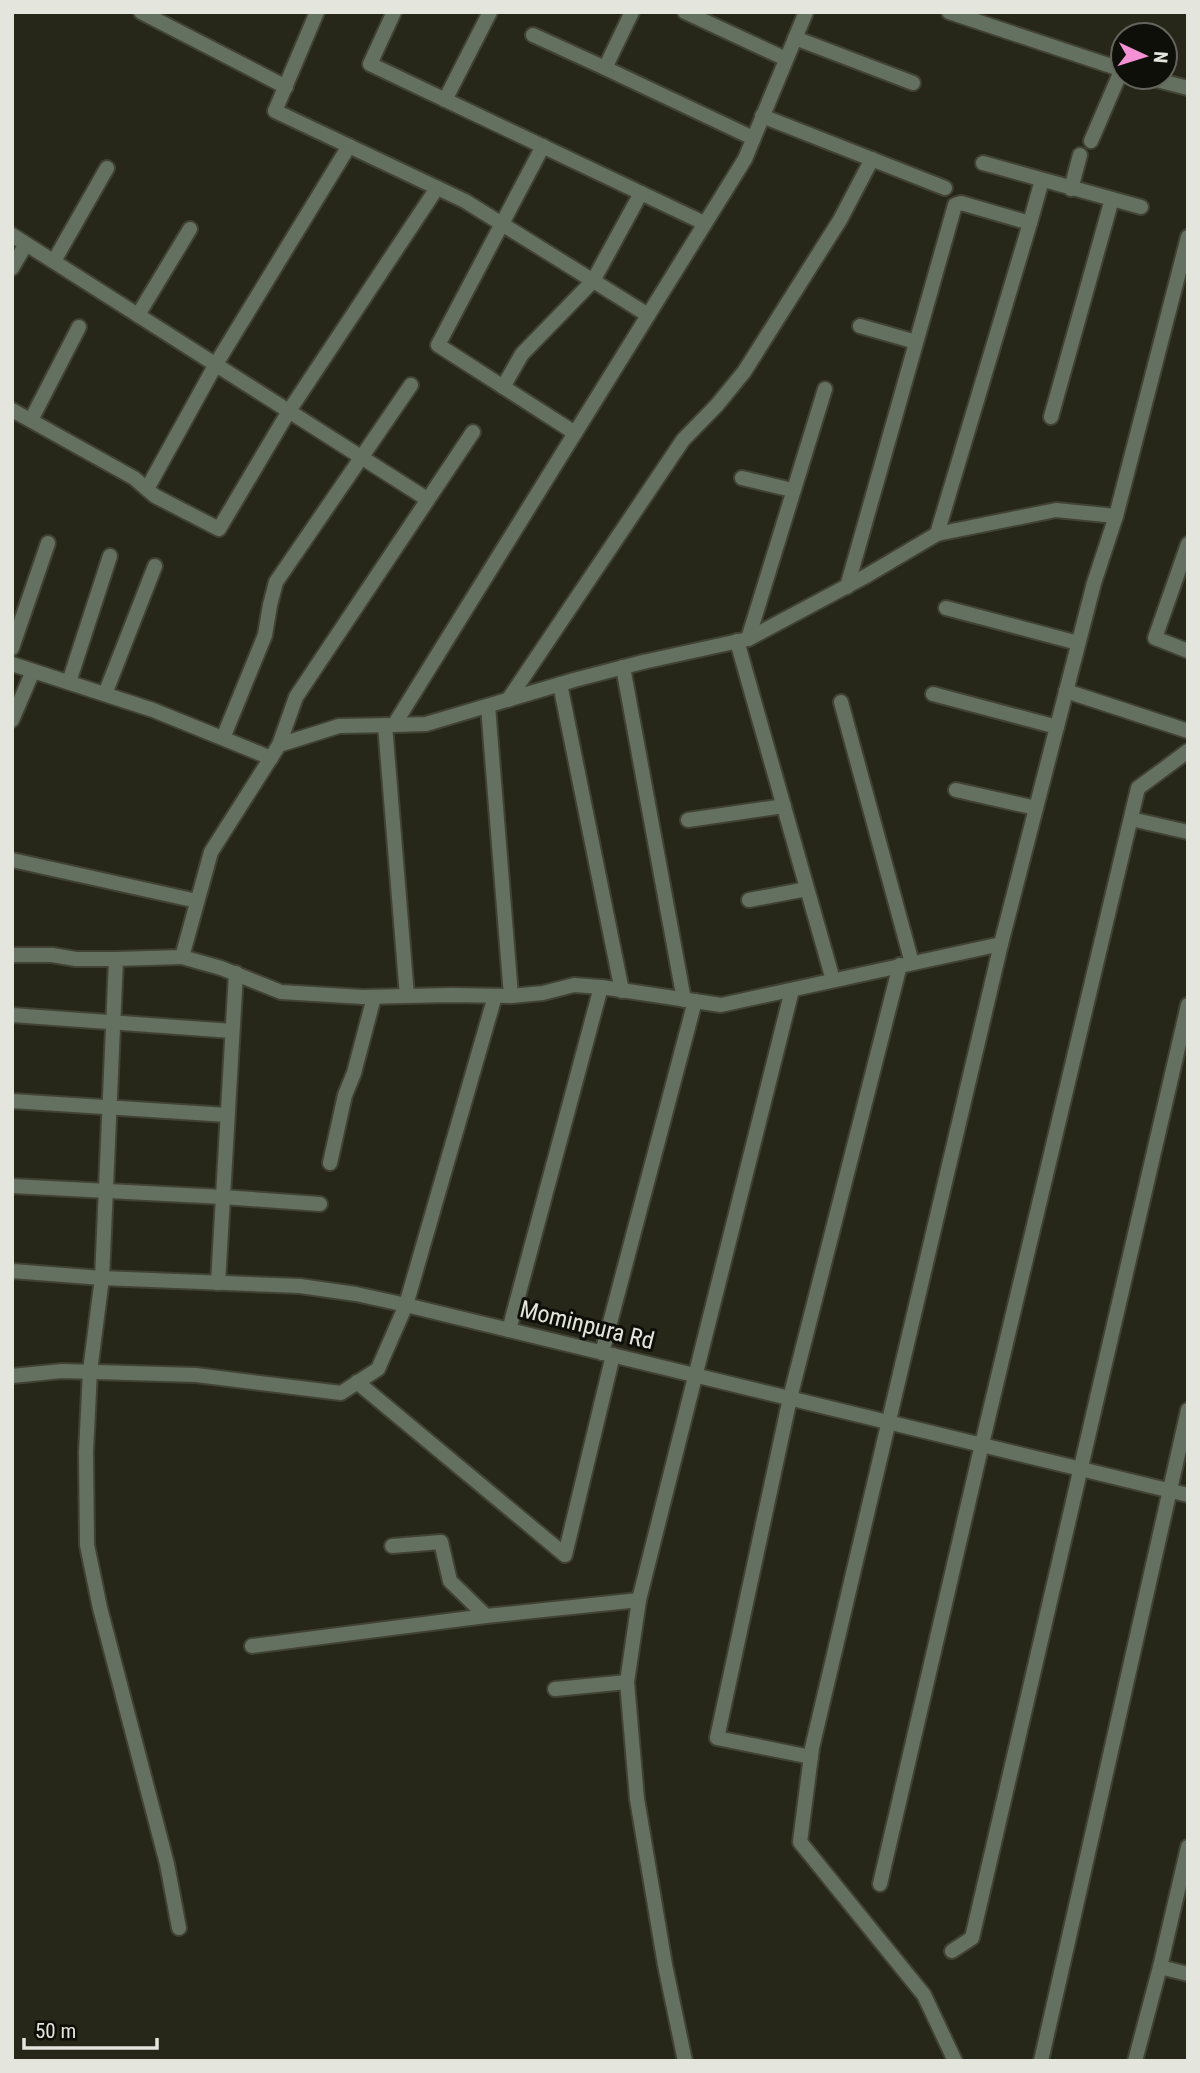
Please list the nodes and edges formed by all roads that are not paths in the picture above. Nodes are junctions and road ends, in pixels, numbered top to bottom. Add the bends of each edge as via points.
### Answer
1 (141, 12) edge
2 (317, 12) edge
3 (394, 12) edge
4 (489, 12) edge
5 (632, 12) edge
6 (685, 12) edge
7 (806, 12) edge
8 (949, 12) edge
9 (533, 35) dead end
10 (795, 38) junction
11 (786, 59) junction
12 (1109, 65) edge
13 (605, 68) junction
14 (914, 83) dead end
15 (286, 88) junction
16 (1113, 91) edge
17 (445, 100) junction
18 (762, 116) junction
19 (753, 138) junction
20 (1091, 141) dead end
21 (349, 146) junction
22 (543, 146) junction
23 (1080, 155) dead end
24 (872, 159) junction
25 (984, 163) dead end
26 (107, 168) dead end
27 (1042, 180) junction
28 (437, 188) junction
29 (945, 188) dead end
30 (1072, 189) junction
31 (641, 193) junction
32 (1112, 200) junction
33 (1141, 207) dead end
34 (705, 223) junction
35 (1030, 223) junction
36 (501, 224) junction
37 (190, 229) dead end
38 (12, 235) edge
39 (1188, 237) edge
40 (26, 244) junction
41 (1185, 257) edge
42 (54, 261) junction
43 (12, 268) edge
44 (593, 281) junction
45 (138, 315) junction
46 (648, 315) junction
47 (860, 326) dead end
48 (79, 327) dead end
49 (916, 342) junction
50 (216, 364) junction
51 (411, 385) dead end
52 (503, 387) junction
53 (825, 389) dead end
54 (12, 410) edge
55 (289, 411) junction
56 (1051, 417) dead end
57 (31, 420) junction
58 (473, 432) dead end
59 (575, 433) junction
60 (363, 458) junction
61 (742, 478) dead end
62 (147, 489) junction
63 (792, 490) junction
64 (427, 499) junction
65 (1116, 516) junction
66 (937, 534) junction
67 (48, 543) dead end
68 (1188, 544) edge
69 (110, 556) dead end
70 (155, 566) dead end
71 (847, 587) junction
72 (946, 608) dead end
73 (742, 640) junction
74 (1078, 643) junction
75 (12, 648) edge
76 (1188, 651) edge
77 (12, 664) edge
78 (623, 667) junction
79 (33, 671) junction
80 (69, 682) junction
81 (560, 684) junction
82 (1066, 691) junction
83 (105, 694) junction
84 (933, 694) dead end
85 (508, 700) junction
86 (841, 702) dead end
87 (488, 706) junction
88 (12, 720) edge
89 (389, 725) junction
90 (1057, 727) junction
91 (1188, 731) edge
92 (223, 738) junction
93 (275, 751) junction
94 (1188, 751) edge
95 (956, 790) dead end
96 (784, 806) junction
97 (1036, 808) junction
98 (1131, 819) junction
99 (688, 820) dead end
100 (1188, 832) edge
101 (12, 860) edge
102 (807, 889) junction
103 (749, 900) dead end
104 (197, 901) junction
105 (1002, 944) junction
106 (12, 956) edge
107 (181, 957) junction
108 (116, 959) junction
109 (906, 964) junction
110 (236, 973) junction
111 (833, 980) junction
112 (601, 987) junction
113 (622, 990) junction
114 (792, 990) junction
115 (407, 996) junction
116 (495, 996) junction
117 (510, 996) junction
118 (374, 997) junction
119 (690, 1001) junction
120 (1188, 1005) edge
121 (12, 1015) edge
122 (113, 1023) junction
123 (232, 1031) junction
124 (12, 1101) edge
125 (110, 1108) junction
126 (228, 1115) junction
127 (330, 1163) dead end
128 (12, 1186) edge
129 (106, 1192) junction
130 (223, 1197) junction
131 (320, 1204) dead end
132 (12, 1271) edge
133 (102, 1278) junction
134 (218, 1283) junction
135 (406, 1305) junction
136 (509, 1330) junction
137 (608, 1354) junction
138 (90, 1371) junction
139 (695, 1375) junction
140 (12, 1376) edge
141 (357, 1382) junction
142 (790, 1398) junction
143 (1188, 1409) edge
144 (890, 1422) junction
145 (982, 1444) junction
146 (1081, 1468) junction
147 (1168, 1490) junction
148 (1188, 1495) edge
149 (392, 1546) dead end
150 (639, 1600) junction
151 (485, 1616) junction
152 (252, 1646) dead end
153 (627, 1682) junction
154 (555, 1689) dead end
155 (811, 1757) junction
156 (1188, 1847) edge
157 (1185, 1870) edge
158 (880, 1884) dead end
159 (180, 1928) dead end
160 (952, 1951) dead end
161 (1160, 1967) junction
162 (1188, 1974) edge
163 (685, 2061) edge
164 (954, 2061) edge
165 (1041, 2061) edge
166 (1135, 2061) edge

1 - 15 street
2 - 15 street
3 - 17 street via 370,64
4 - 17 street
5 - 13 street
6 - 11 street
7 - 10 street
8 - 12 street
9 - 13 street
10 - 11 street
10 - 14 street
11 - 18 street
13 - 19 street
15 - 21 street via 275,111
16 - 20 street
17 - 22 street
18 - 19 street
18 - 24 street
19 - 34 street
21 - 28 street
21 - 50 street
22 - 31 street
22 - 36 street
23 - 30 street
24 - 29 street
24 - 85 street via 744,372 683,440
25 - 27 street
26 - 42 street
27 - 30 street
27 - 35 street
28 - 36 street
28 - 55 street
30 - 32 street
31 - 34 street
31 - 44 street
32 - 33 street
32 - 56 street
34 - 46 street
35 - 49 street via 955,205
35 - 66 street
36 - 44 street
36 - 52 street via 438,345
37 - 45 street
38 - 40 street
39 - 41 street
40 - 42 street
40 - 43 street
41 - 65 street
42 - 45 street
44 - 46 street
44 - 52 street via 522,354
45 - 50 street
46 - 59 street
47 - 49 street
48 - 57 street
49 - 71 street
50 - 55 street
50 - 62 street
51 - 60 street
52 - 59 street
53 - 63 street
54 - 57 street
55 - 60 street
55 - 62 street via 219,529
57 - 62 street
58 - 64 street
59 - 89 street
60 - 64 street
60 - 92 street via 276,582 265,635
61 - 63 street
63 - 73 street
64 - 93 street via 296,697
65 - 66 street via 1056,510
65 - 74 street
66 - 71 street
67 - 75 street
68 - 76 street via 1155,638
69 - 80 street
70 - 83 street
71 - 73 street
72 - 74 street
73 - 78 street
73 - 96 street
74 - 82 street
77 - 79 street
78 - 81 street
78 - 119 street
79 - 80 street
79 - 88 street
80 - 83 street
81 - 85 street
81 - 113 street
82 - 90 street
82 - 91 street
83 - 92 street
84 - 90 street
85 - 87 street
86 - 109 street
87 - 89 street via 426,724
87 - 117 street
89 - 93 street via 339,726
89 - 115 street
90 - 97 street
92 - 93 street
93 - 104 street via 211,852
94 - 98 street via 1138,788
95 - 97 street
96 - 99 street
96 - 102 street
97 - 105 street
98 - 100 street
98 - 145 street
101 - 104 street
102 - 103 street
102 - 111 street
104 - 107 street
105 - 109 street
105 - 144 street
106 - 108 street
107 - 108 street
107 - 110 street
108 - 122 street
109 - 111 street
109 - 142 street
110 - 118 street via 281,992
110 - 123 street
111 - 114 street
112 - 113 street
112 - 117 street via 574,985
112 - 136 street
113 - 119 street
114 - 119 street via 721,1004
114 - 139 street
115 - 116 street
115 - 118 street
116 - 117 street
116 - 135 street
118 - 127 street
119 - 137 street
120 - 146 street
121 - 122 street
122 - 123 street
122 - 125 street
123 - 126 street
124 - 125 street
125 - 126 street
125 - 129 street
126 - 130 street
128 - 129 street
129 - 130 street
129 - 133 street
130 - 131 street
130 - 134 street
132 - 133 street, Mominpura Rd
133 - 134 street, Mominpura Rd
133 - 138 street
134 - 135 street, Mominpura Rd via 300,1286
135 - 136 street, Mominpura Rd
135 - 141 street via 378,1369
136 - 137 street, Mominpura Rd
137 - 139 street, Mominpura Rd
137 - 141 street via 565,1555
138 - 140 street
138 - 141 street via 196,1376 341,1393
138 - 159 street via 87,1545
139 - 142 street, Mominpura Rd
139 - 150 street
142 - 144 street, Mominpura Rd
142 - 155 street via 717,1738
143 - 147 street
144 - 145 street, Mominpura Rd
144 - 155 street
145 - 146 street, Mominpura Rd
145 - 158 street
146 - 147 street, Mominpura Rd
146 - 160 street via 972,1938
147 - 148 street, Mominpura Rd
147 - 165 street
149 - 151 street via 441,1542 450,1581
150 - 151 street
150 - 153 street
151 - 152 street
153 - 154 street
153 - 163 street via 637,1799
155 - 164 street via 800,1842 923,1995
156 - 157 street
157 - 161 street
161 - 162 street
161 - 166 street

